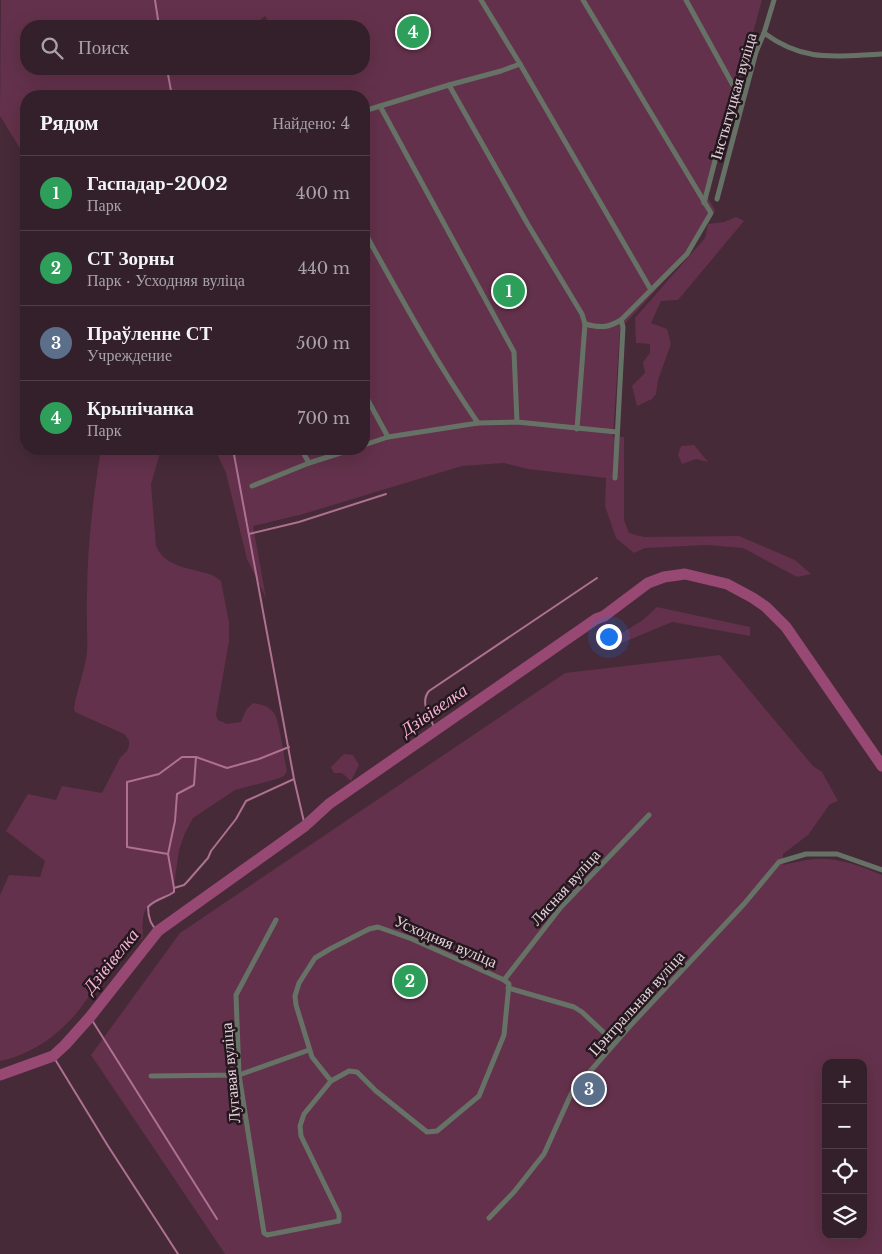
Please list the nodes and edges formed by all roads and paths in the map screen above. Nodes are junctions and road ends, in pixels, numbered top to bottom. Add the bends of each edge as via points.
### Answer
1 (481, 0) edge
2 (583, 0) edge
3 (686, 0) edge
4 (774, 0) edge
5 (764, 33) junction
6 (882, 54) edge
7 (520, 64) junction
8 (450, 85) junction
9 (380, 106) junction
10 (370, 109) edge
11 (717, 199) dead end
12 (704, 203) junction
13 (370, 242) edge
14 (651, 290) junction
15 (622, 320) junction
16 (585, 324) junction
17 (370, 403) edge
18 (518, 422) junction
19 (478, 423) junction
20 (577, 429) junction
21 (617, 432) junction
22 (388, 437) junction
23 (370, 443) edge
24 (304, 455) edge
25 (334, 455) edge
26 (309, 463) junction
27 (615, 478) dead end
28 (252, 486) dead end
29 (649, 815) dead end
30 (882, 870) edge
31 (276, 920) dead end
32 (504, 980) junction
33 (508, 988) junction
34 (615, 1043) junction
35 (310, 1050) junction
36 (239, 1075) junction
37 (151, 1076) dead end
38 (331, 1081) junction
39 (489, 1218) dead end

1 - 7 street
2 - 12 street
3 - 12 street via 734,87
4 - 5 street, Інстытуцкая вуліца
5 - 6 street via 783,46 812,56
5 - 11 street, Інстытуцкая вуліца via 756,52
7 - 8 street
7 - 14 street
8 - 9 street
8 - 16 street
9 - 10 street
9 - 18 street via 514,352
12 - 14 street via 711,213 687,254
13 - 19 street
14 - 15 street
15 - 16 street via 599,328
15 - 21 street
16 - 20 street
17 - 22 street
18 - 19 street
18 - 20 street
19 - 22 street
20 - 21 street
21 - 27 street
22 - 23 street
24 - 26 street
25 - 26 street
26 - 28 street
29 - 32 street, Лясная вуліца via 561,907
30 - 34 street, Цэнтральная вуліца via 837,854 806,854 779,862
31 - 36 street, Лугавая вуліца via 236,995
32 - 33 street via 509,984
32 - 35 street, Усходняя вуліца via 412,939 378,927 369,929 315,958 299,983 294,996
33 - 34 street, Усходняя вуліца via 574,1007
33 - 38 street via 504,1035 479,1096 437,1132 427,1132 357,1072 349,1071
34 - 39 street, Цэнтральная вуліца via 572,1092 544,1154
35 - 36 street
35 - 38 street
36 - 37 street
36 - 38 street, Лугавая вуліца via 264,1233 270,1235 339,1220 301,1136 300,1126 304,1114

